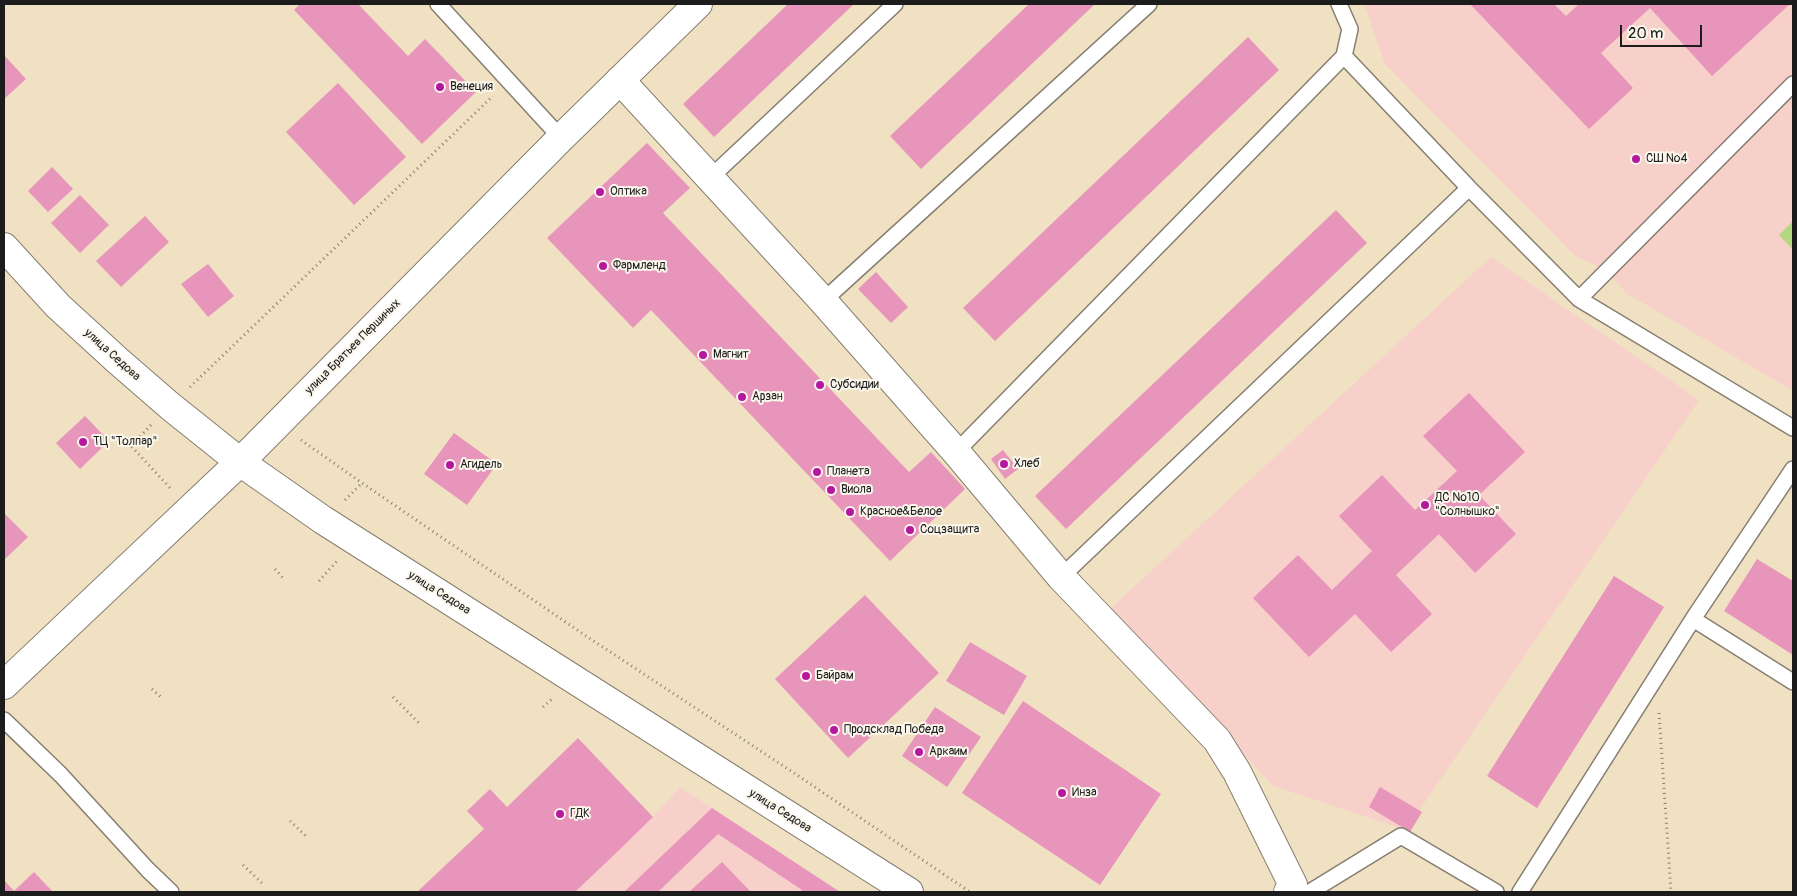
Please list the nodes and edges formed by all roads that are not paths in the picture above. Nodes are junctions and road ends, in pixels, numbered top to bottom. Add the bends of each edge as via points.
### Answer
1 (438, 4) edge
2 (698, 4) edge
3 (895, 4) edge
4 (1149, 4) edge
5 (1339, 4) edge
6 (1344, 56) junction
7 (620, 80) junction
8 (1793, 84) edge
9 (561, 138) junction
10 (710, 178) junction
11 (1469, 188) junction
12 (4, 247) edge
13 (1579, 299) junction
14 (823, 302) junction
15 (1793, 428) edge
16 (956, 452) junction
17 (240, 462) junction
18 (1793, 468) edge
19 (1061, 577) junction
20 (1692, 619) junction
21 (1793, 682) edge
22 (4, 685) edge
23 (4, 720) edge
24 (1299, 890) edge
25 (171, 892) edge
26 (909, 892) edge
27 (1496, 892) edge
28 (1520, 892) edge

1 - 9 lane
2 - 7 street, улица Братьев Першиных
3 - 10 lane
4 - 14 lane
5 - 6 lane via 1350,29
6 - 11 lane
6 - 16 lane
7 - 9 street, улица Братьев Першиных
7 - 10 street
8 - 13 lane
9 - 17 street, улица Братьев Першиных
10 - 14 street
11 - 13 lane
11 - 19 lane
12 - 17 street, улица Седова via 58,306 116,360
13 - 15 lane
14 - 16 street
16 - 19 street
17 - 22 street, улица Братьев Першиных
17 - 26 street, улица Седова via 323,520
18 - 20 lane
19 - 24 street via 1217,740
20 - 21 lane
20 - 28 lane
23 - 25 lane via 61,775
24 - 27 lane via 1401,836

